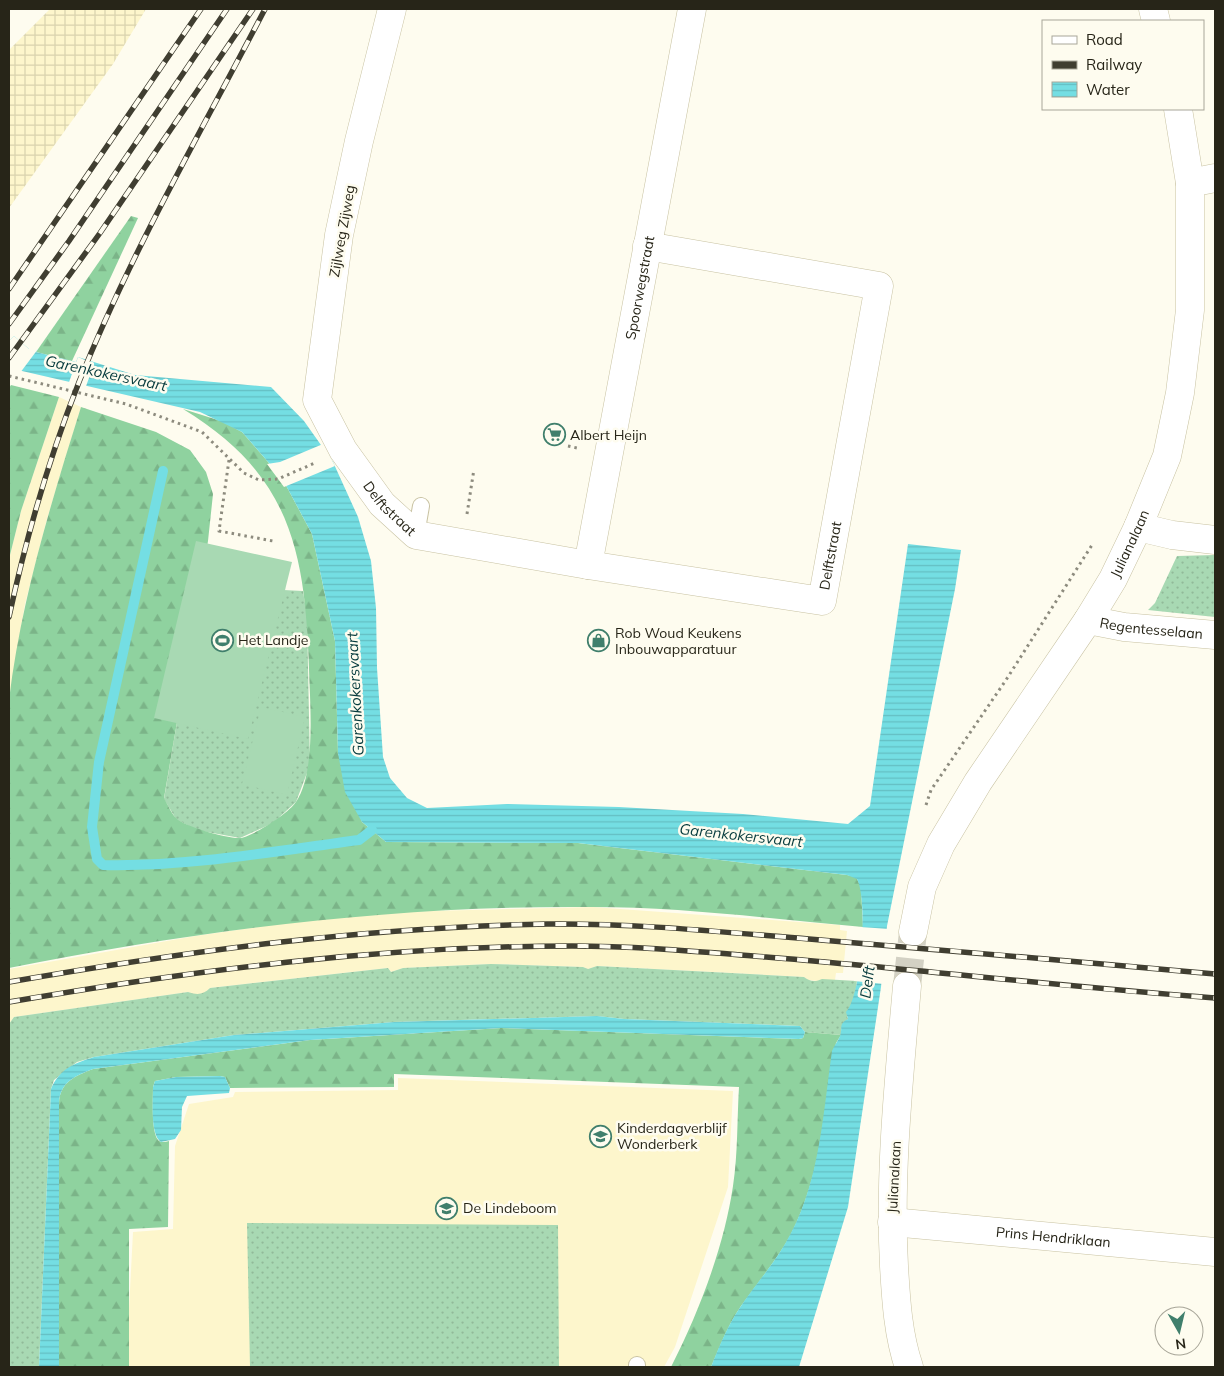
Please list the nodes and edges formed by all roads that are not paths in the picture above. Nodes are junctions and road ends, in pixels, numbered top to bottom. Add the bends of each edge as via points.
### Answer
1 (392, 9) edge
2 (692, 9) edge
3 (1178, 110) edge
4 (1202, 181) edge
5 (647, 246) junction
6 (332, 455) joint
7 (421, 506) dead end
8 (1138, 527) junction
9 (416, 535) junction
10 (1215, 540) edge
11 (588, 565) junction
12 (1088, 620) junction
13 (1215, 635) edge
14 (913, 932) tunnel mouth
15 (907, 986) tunnel mouth
16 (892, 1222) junction
17 (1215, 1252) edge
18 (909, 1367) edge

1 - 6 street, Zijlweg Zijweg via 339,235 317,400
2 - 5 street, Spoorwegstraat
3 - 4 street, Julianalaan
4 - 8 street, Julianalaan via 1180,394 1167,456
5 - 11 street, Spoorwegstraat
5 - 11 street, Delftstraat via 880,286 822,601
6 - 9 street, Delftstraat
7 - 9 lane
8 - 10 street
8 - 12 street, Julianalaan via 1113,579
9 - 11 street, Delftstraat
12 - 13 street, Regentesselaan
12 - 14 street, Julianalaan via 978,782 941,844 922,888
15 - 16 street, Julianalaan via 897,1101
16 - 17 street, Prins Hendriklaan
16 - 18 street, Julianalaan via 896,1306

